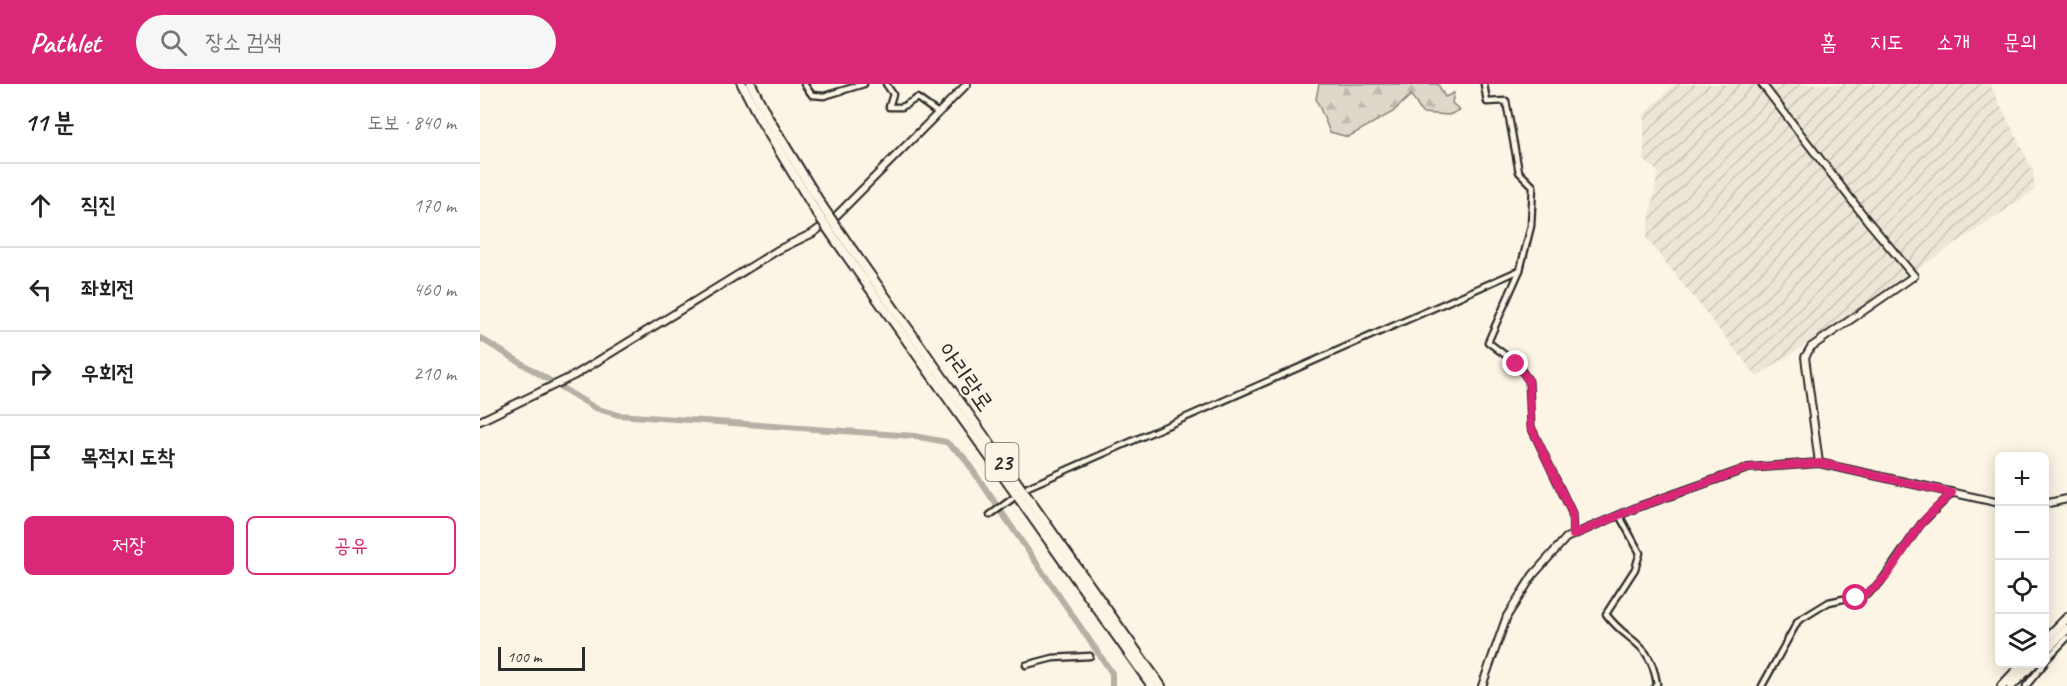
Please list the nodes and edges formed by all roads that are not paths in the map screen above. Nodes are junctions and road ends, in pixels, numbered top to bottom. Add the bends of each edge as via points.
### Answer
1 (742, 84) edge
2 (751, 84) edge
3 (804, 84) edge
4 (864, 84) edge
5 (886, 84) edge
6 (967, 84) edge
7 (1484, 84) edge
8 (1762, 84) edge
9 (938, 113) junction
10 (818, 208) junction
11 (840, 240) junction
12 (1520, 270) junction
13 (480, 421) edge
14 (1820, 463) junction
15 (1028, 487) dead end
16 (1952, 493) junction
17 (1012, 499) dead end
18 (2067, 499) edge
19 (1995, 502) edge
20 (2049, 503) edge
21 (991, 514) dead end
22 (1619, 515) junction
23 (1573, 535) junction
24 (2067, 618) edge
25 (2067, 629) edge
26 (2049, 636) edge
27 (2067, 638) edge
28 (2049, 647) edge
29 (1090, 656) dead end
30 (2049, 658) edge
31 (1026, 665) dead end
32 (2018, 668) edge
33 (2028, 668) edge
34 (2040, 668) edge
35 (1152, 686) edge
36 (1161, 686) edge
37 (1482, 686) edge
38 (1655, 686) edge
39 (1762, 686) edge
40 (2002, 686) edge
41 (2012, 686) edge
42 (2026, 686) edge

1 - 10 main road, 아리랑로 / 23
2 - 10 main road, 아리랑로 / 23
3 - 4 street via 812,95 824,96
5 - 9 street via 893,94 889,107 902,107 917,98
6 - 9 street
7 - 12 street via 1487,102 1506,100 1518,172 1533,186 1531,226
8 - 14 street via 1914,276 1811,347 1805,357
9 - 13 street via 846,207 813,233 778,250 570,378
10 - 11 main road, 아리랑로 / 23, bridge
11 - 35 main road, 아리랑로 / 23
11 - 36 main road, 아리랑로 / 23
12 - 15 street
12 - 23 street via 1488,342 1516,364 1529,381 1531,427 1572,513
14 - 16 street
14 - 22 street via 1748,468
16 - 19 street
16 - 39 street via 1921,524 1880,583 1867,594 1829,602 1798,621
17 - 21 street
18 - 20 street
22 - 23 street
22 - 38 street via 1640,553 1635,569 1606,614 1614,625 1642,645 1654,663
23 - 37 street via 1533,575 1507,616
24 - 26 main road
25 - 28 main road
27 - 30 street
29 - 31 street via 1053,658
32 - 40 main road
33 - 41 main road
34 - 42 street

